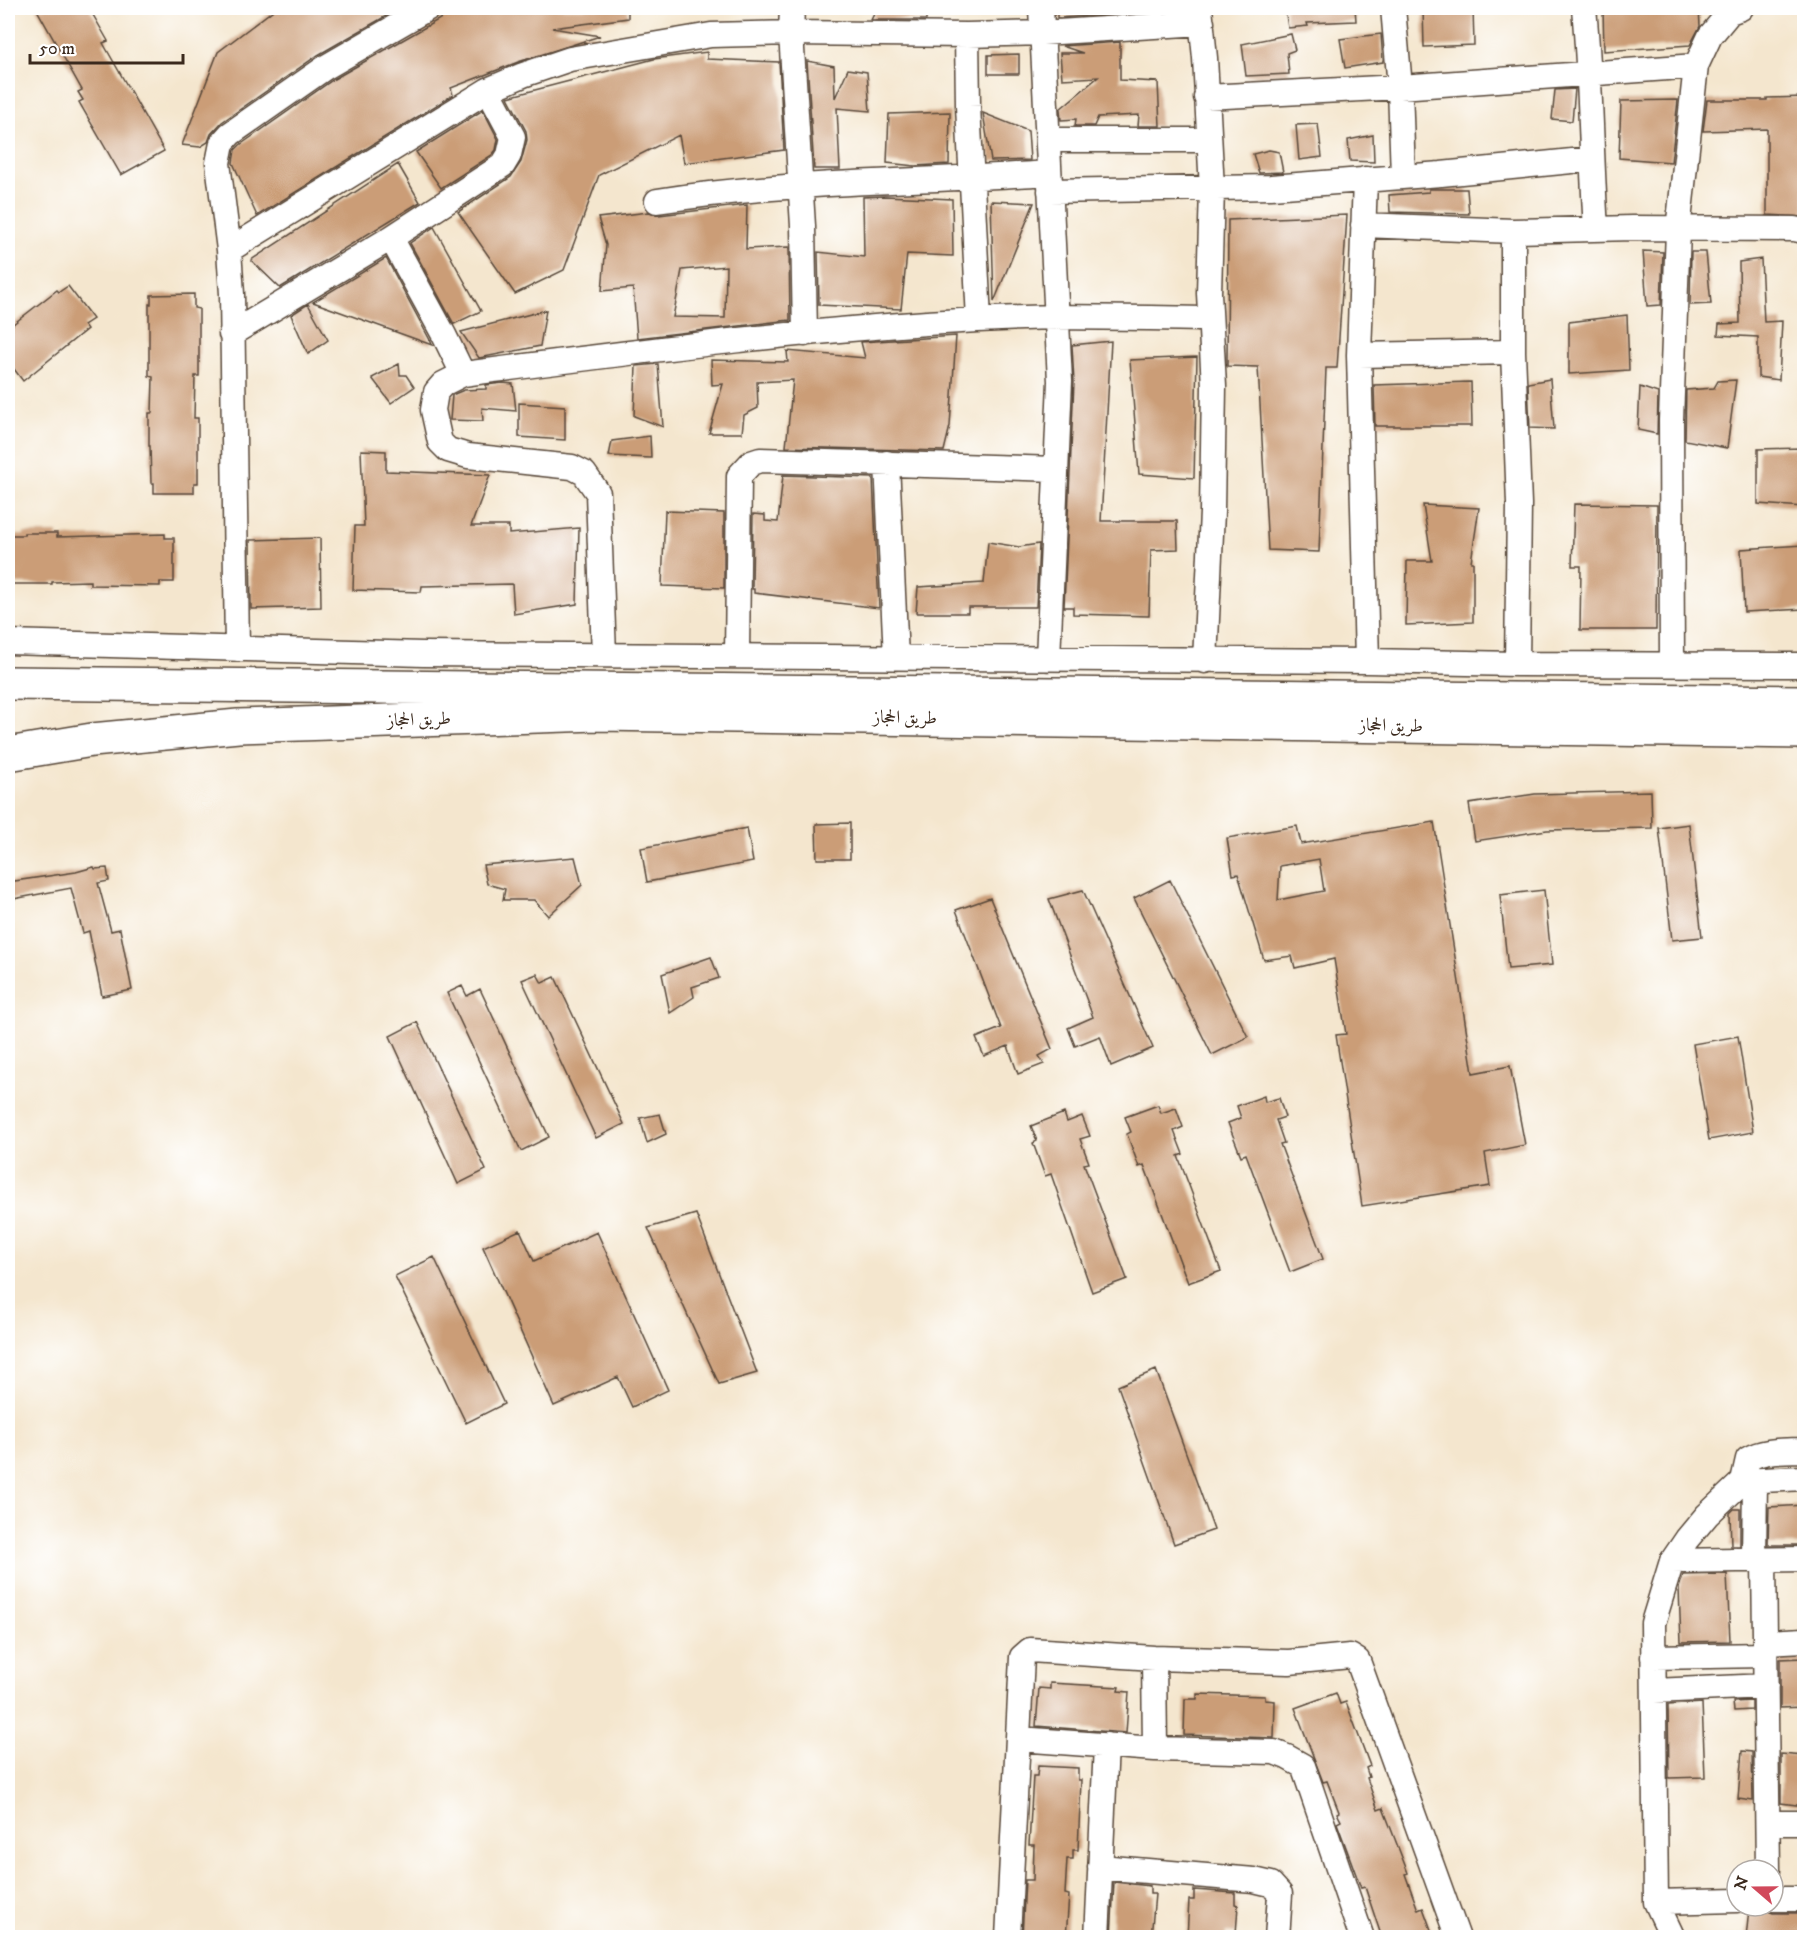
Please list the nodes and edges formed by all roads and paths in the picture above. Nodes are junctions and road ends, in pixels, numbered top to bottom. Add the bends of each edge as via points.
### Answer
1 (428, 8) edge
2 (792, 8) edge
3 (1041, 8) edge
4 (1393, 8) edge
5 (1584, 8) edge
6 (1741, 8) edge
7 (1201, 15) edge
8 (791, 33) junction
9 (1042, 33) junction
10 (967, 34) junction
11 (1696, 66) junction
12 (1590, 73) junction
13 (1400, 87) junction
14 (488, 90) junction
15 (1206, 97) junction
16 (1048, 140) junction
17 (1208, 140) junction
18 (1592, 159) junction
19 (1403, 177) junction
20 (971, 178) junction
21 (1365, 179) junction
22 (1049, 182) junction
23 (800, 186) junction
24 (1212, 189) junction
25 (657, 201) dead end
26 (1363, 225) junction
27 (1596, 229) junction
28 (1677, 230) junction
29 (1513, 231) junction
30 (1804, 231) edge
31 (391, 238) junction
32 (229, 250) junction
33 (1056, 318) junction
34 (1210, 319) junction
35 (979, 320) junction
36 (231, 334) junction
37 (805, 334) junction
38 (1513, 352) junction
39 (1359, 355) junction
40 (463, 374) junction
41 (888, 463) junction
42 (1056, 469) junction
43 (8, 642) edge
44 (124, 647) junction
45 (237, 649) junction
46 (604, 655) junction
47 (737, 656) junction
48 (896, 658) junction
49 (1048, 659) junction
50 (1206, 661) junction
51 (1367, 661) junction
52 (1672, 663) junction
53 (1517, 664) junction
54 (1804, 665) edge
55 (8, 683) edge
56 (126, 684) junction
57 (1804, 702) edge
58 (1804, 732) edge
59 (8, 754) edge
60 (1804, 1450) edge
61 (1804, 1478) edge
62 (1749, 1480) junction
63 (1804, 1559) edge
64 (1759, 1560) junction
65 (1672, 1562) junction
66 (1804, 1640) edge
67 (1765, 1648) junction
68 (1154, 1658) junction
69 (1653, 1658) junction
70 (1766, 1686) junction
71 (1654, 1691) junction
72 (1020, 1739) junction
73 (1106, 1745) junction
74 (1155, 1749) junction
75 (1804, 1822) edge
76 (1768, 1823) junction
77 (1768, 1858) edge
78 (1100, 1867) junction
79 (1785, 1899) edge
80 (1804, 1899) edge
81 (1725, 1900) edge
82 (1656, 1902) junction
83 (1008, 1938) edge
84 (1096, 1938) edge
85 (1277, 1938) edge
86 (1362, 1938) edge
87 (1458, 1938) edge
88 (1673, 1938) edge

1 - 32 street via 326,67 222,143 218,163
2 - 8 street
3 - 9 street
4 - 13 street
5 - 12 street
6 - 11 street via 1730,12 1710,36
7 - 9 street
7 - 15 street
8 - 10 street
8 - 14 street via 711,35 570,59
8 - 23 street
9 - 10 street
9 - 16 street
10 - 20 street
11 - 12 street
11 - 28 street
12 - 13 street
12 - 18 street
13 - 15 street
13 - 19 street
14 - 31 street via 513,137 503,165
14 - 32 street
15 - 17 street
16 - 17 street
16 - 22 street
17 - 24 street
18 - 19 street
18 - 27 street
19 - 21 street
20 - 22 street
20 - 23 street
20 - 35 street
21 - 24 street
21 - 26 street
22 - 24 street
22 - 33 street
23 - 25 street
23 - 37 street
24 - 34 street
26 - 29 street
26 - 39 street
27 - 28 street
27 - 29 street
28 - 30 street
28 - 52 street via 1671,420
29 - 38 street
31 - 36 street
31 - 40 street
32 - 36 street
33 - 34 street
33 - 35 street
33 - 42 street via 1060,381
34 - 50 street via 1214,386
35 - 37 street
36 - 45 street
37 - 40 street
38 - 39 street
38 - 53 street via 1519,504
39 - 51 street
40 - 46 street via 436,392 433,410 440,442 448,450 468,456 572,467 584,473 598,493
41 - 42 street
41 - 47 street via 760,460 738,476
41 - 48 street
42 - 49 street
43 - 44 street
44 - 45 street
44 - 56 street
45 - 46 street
46 - 47 street
47 - 48 street
48 - 49 street
49 - 50 street
50 - 51 street
51 - 53 street
52 - 53 street
52 - 54 street
55 - 56 main road, طريق الحجاز
56 - 57 main road, طريق الحجاز
58 - 59 main road, طريق الحجاز via 597,714 238,726 92,740
60 - 62 street via 1755,1454 1748,1459
61 - 62 street
62 - 64 street
62 - 65 street via 1707,1515
63 - 64 street
64 - 65 street
64 - 67 street
65 - 69 street via 1653,1623
66 - 67 street
67 - 69 street
67 - 70 street
68 - 72 street via 1030,1650 1024,1653
68 - 74 street
68 - 87 street via 1289,1662 1350,1656 1358,1661
69 - 71 street
70 - 71 street
70 - 76 street
71 - 82 street
72 - 73 street
72 - 83 street
73 - 74 street
73 - 78 street
74 - 86 street via 1274,1752 1302,1766
75 - 76 street
76 - 77 street
78 - 84 street
78 - 85 street via 1271,1884 1280,1894
79 - 80 street
81 - 82 street
82 - 88 street

